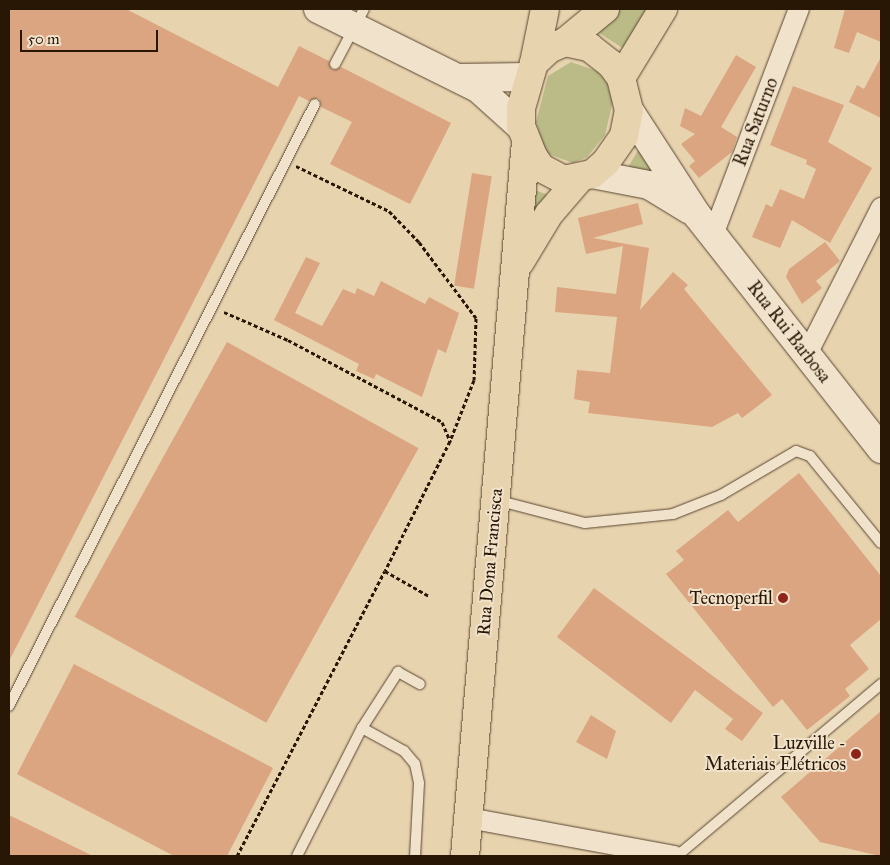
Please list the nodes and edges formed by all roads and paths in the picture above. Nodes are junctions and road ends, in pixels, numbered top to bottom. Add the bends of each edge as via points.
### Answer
1 (318, 9) edge
2 (545, 9) edge
3 (560, 9) edge
4 (605, 9) edge
5 (663, 9) edge
6 (799, 9) edge
7 (360, 18) edge
8 (565, 42) junction
9 (335, 64) dead end
10 (531, 70) junction
11 (457, 78) junction
12 (621, 78) junction
13 (316, 104) dead end
14 (629, 110) junction
15 (524, 135) junction
16 (286, 162) junction
17 (585, 177) junction
18 (881, 208) edge
19 (705, 225) junction
20 (517, 267) junction
21 (212, 307) junction
22 (807, 354) junction
23 (450, 442) junction
24 (881, 449) edge
25 (495, 500) junction
26 (881, 543) edge
27 (385, 571) junction
28 (429, 596) dead end
29 (420, 684) dead end
30 (881, 684) edge
31 (9, 706) edge
32 (362, 728) junction
33 (468, 818) junction
34 (237, 856) edge
35 (297, 856) edge
36 (415, 856) edge
37 (465, 856) edge
38 (676, 856) edge

1 - 7 main road
2 - 10 main road
3 - 8 main road
4 - 8 main road
5 - 12 main road
6 - 19 street, Rua Saturno
7 - 9 lane
7 - 11 main road
8 - 10 main road via 549,49
8 - 12 main road via 601,55
10 - 11 main road
10 - 15 main road
11 - 15 main road via 499,104
12 - 14 main road
13 - 16 lane
14 - 17 main road via 624,136
14 - 19 main road, Rua Rui Barbosa
15 - 17 main road via 552,176
15 - 20 main road, Rua Dona Francisca
16 - 21 lane
16 - 23 path via 389,210 419,242 476,318 474,380
17 - 19 main road, Rua Rui Barbosa via 648,185
17 - 20 main road, Rua Dona Francisca via 549,214
18 - 22 street
19 - 22 main road, Rua Rui Barbosa
20 - 25 main road, Rua Dona Francisca
21 - 23 path via 435,415
21 - 31 lane
22 - 24 main road, Rua Rui Barbosa
23 - 27 path
25 - 26 lane via 585,523 673,514 721,495 796,451 810,456
25 - 33 main road, Rua Dona Francisca
27 - 28 path
27 - 34 path
29 - 32 lane via 398,672
30 - 38 lane
32 - 35 lane
32 - 36 lane via 404,751 415,764 419,783
33 - 37 main road, Rua Dona Francisca
33 - 38 street

